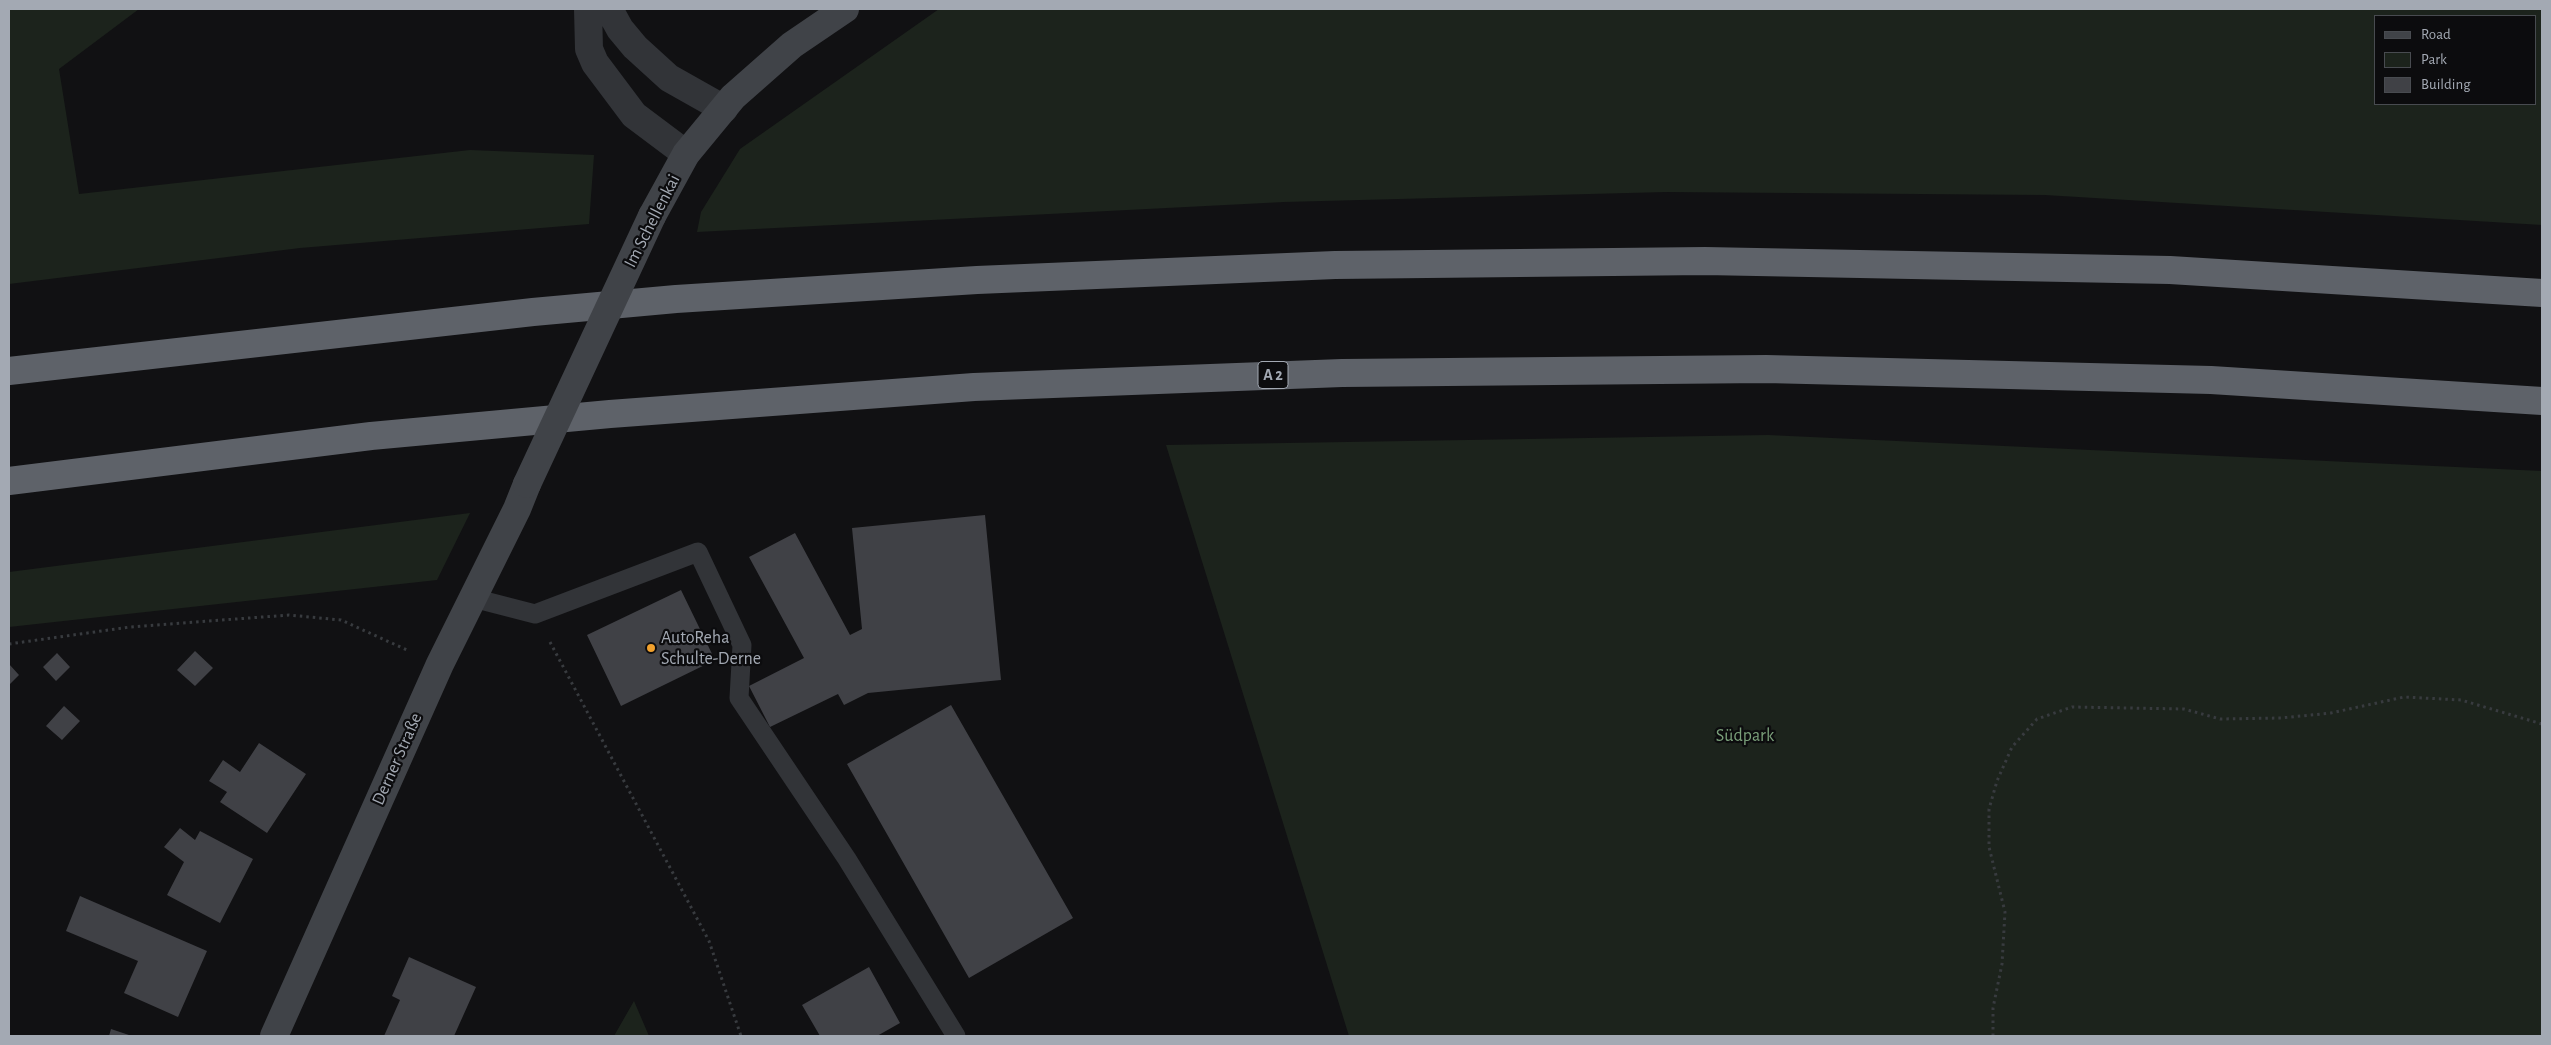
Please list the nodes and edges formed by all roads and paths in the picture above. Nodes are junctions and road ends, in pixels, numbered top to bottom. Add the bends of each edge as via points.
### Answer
1 (588, 9) edge
2 (609, 9) edge
3 (845, 9) edge
4 (724, 108) junction
5 (686, 154) junction
6 (2542, 293) edge
7 (9, 371) edge
8 (2542, 401) edge
9 (9, 481) edge
10 (527, 484) joint
11 (473, 598) junction
12 (534, 614) junction
13 (9, 644) edge
14 (440, 664) junction
15 (2542, 724) edge
16 (274, 1036) edge
17 (741, 1036) edge
18 (956, 1036) edge
19 (1993, 1036) edge

1 - 5 street via 589,49 599,69 634,115
2 - 4 street via 620,29 669,78
3 - 4 street, Im Schellenkai via 792,45
4 - 5 street, Im Schellenkai
5 - 10 street, Im Schellenkai, bridge via 652,216
6 - 7 highway via 2170,270 1705,261 1335,265 977,280 676,299
8 - 9 highway, A 2 via 2211,380 1766,369 1342,373 974,387 610,414 371,436
10 - 11 street, Derner Straße
11 - 12 lane
11 - 14 street, Derner Straße
12 - 17 path via 709,941
12 - 18 lane via 698,552 742,645 739,698 847,859
13 - 14 path via 130,627 289,615 341,620
14 - 16 street, Derner Straße
15 - 19 path via 2461,700 2404,697 2331,714 2281,718 2220,719 2184,709 2072,707 2037,720 2012,747 1989,809 1989,847 2005,912 2002,964 1993,1008

